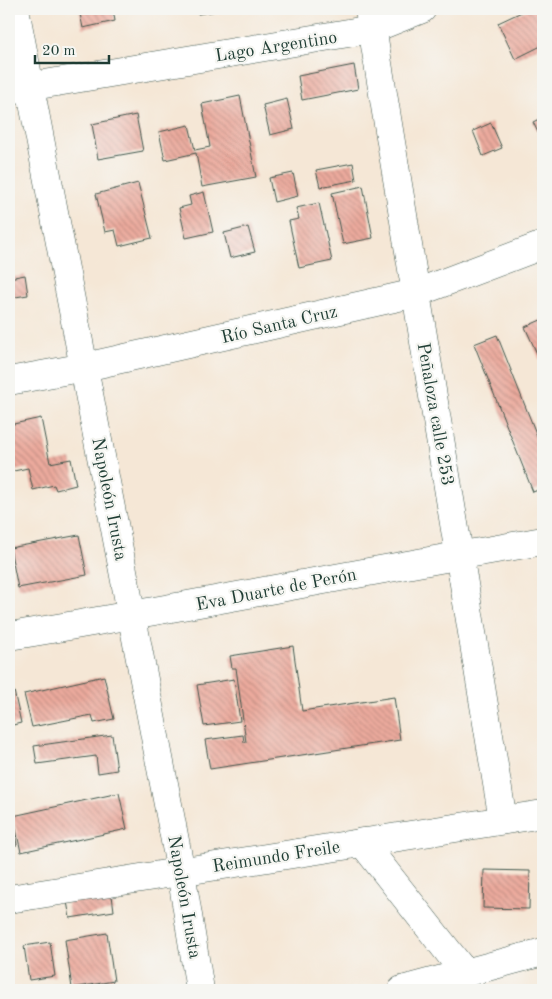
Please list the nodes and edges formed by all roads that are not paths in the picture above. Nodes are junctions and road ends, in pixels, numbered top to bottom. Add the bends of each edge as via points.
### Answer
1 (15, 9) edge
2 (422, 9) edge
3 (370, 19) edge
4 (19, 89) edge
5 (543, 245) edge
6 (416, 293) junction
7 (85, 367) junction
8 (9, 380) edge
9 (543, 541) edge
10 (460, 555) junction
11 (132, 616) junction
12 (9, 636) edge
13 (543, 814) edge
14 (503, 820) junction
15 (362, 842) junction
16 (181, 872) junction
17 (9, 899) edge
18 (543, 952) edge
19 (465, 973) junction
20 (200, 990) edge
21 (402, 990) edge

1 - 4 street, Napoleón Irusta
2 - 3 street, Lago Argentino
3 - 4 street, Lago Argentino
3 - 6 street, Peñaloza calle 253
4 - 7 street, Napoleón Irusta
5 - 6 street, Río Santa Cruz
6 - 7 street, Río Santa Cruz
6 - 10 street, Peñaloza calle 253
7 - 8 street, Río Santa Cruz
7 - 11 street, Napoleón Irusta
9 - 10 street, Eva Duarte de Perón
10 - 11 street, Eva Duarte de Perón
10 - 14 street, Peñaloza calle 253
11 - 12 street, Eva Duarte de Perón
11 - 16 street, Napoleón Irusta
13 - 14 street, Reimundo Freile
14 - 15 street, Reimundo Freile
15 - 16 street, Reimundo Freile
15 - 19 street
16 - 17 street, Reimundo Freile
16 - 20 street, Napoleón Irusta
18 - 19 street
19 - 21 street

